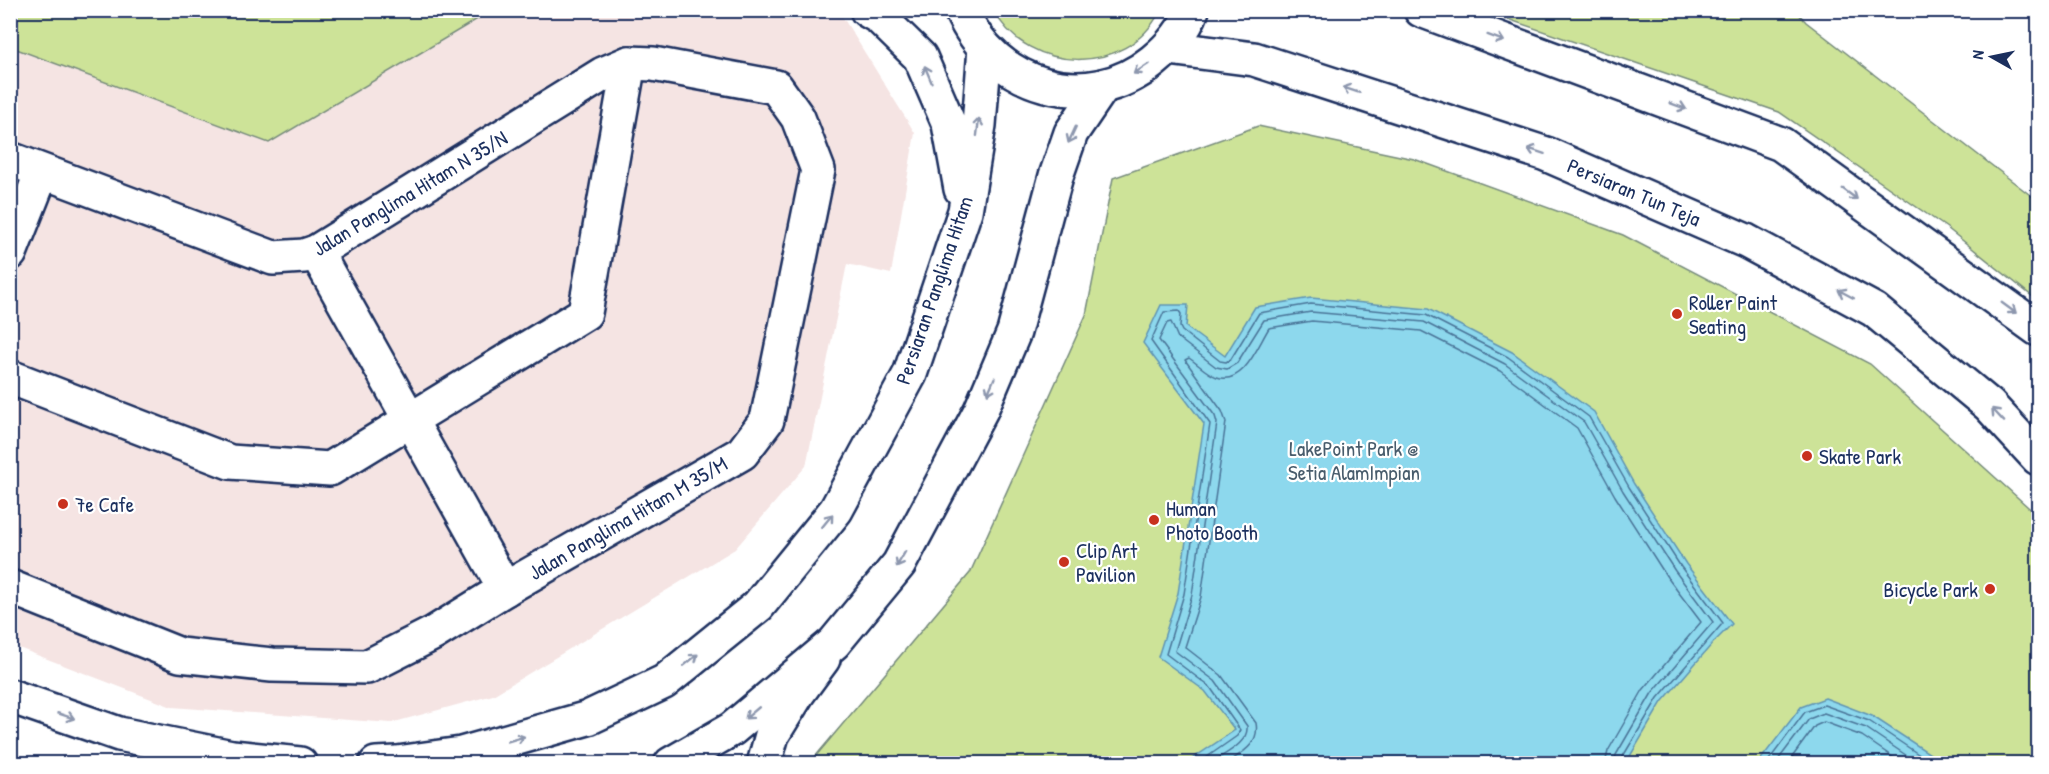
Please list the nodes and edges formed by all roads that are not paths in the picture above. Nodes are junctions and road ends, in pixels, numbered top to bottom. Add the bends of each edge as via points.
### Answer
1 (867, 10) edge
2 (961, 10) edge
3 (1192, 10) edge
4 (1421, 10) edge
5 (985, 48) junction
6 (1169, 48) junction
7 (629, 63) junction
8 (1103, 86) junction
9 (10, 159) edge
10 (42, 172) junction
11 (965, 211) junction
12 (316, 252) junction
13 (10, 253) edge
14 (2038, 329) edge
15 (10, 377) edge
16 (411, 420) junction
17 (2038, 458) edge
18 (10, 587) edge
19 (505, 589) junction
20 (834, 643) junction
21 (10, 696) edge
22 (300, 764) edge
23 (376, 764) edge
24 (671, 764) edge
25 (764, 764) edge

11 -> 1 main road via 949,124 920,57
2 - 5 main road via 969,29
3 - 6 main road
4 -> 14 main road via 1781,144
5 - 8 main road via 994,59 1027,80 1065,89
11 -> 5 main road, Persiaran Panglima Hitam via 979,125
6 -> 8 main road via 1139,72
17 -> 6 main road, Persiaran Tun Teja via 1989,405 1874,309 1746,241 1546,154 1254,59
7 - 12 main road, Jalan Panglima Hitam N 35/N via 603,74
7 - 16 main road via 585,313
7 - 19 main road, Jalan Panglima Hitam M 35/M via 776,87 798,118 818,170 767,420 742,453
8 -> 20 main road via 1071,133 1014,332 981,410 899,564
9 - 10 main road, Jalan Panglima Hitam N 35/N
10 - 12 main road, Jalan Panglima Hitam N 35/N via 273,258
10 - 13 main road
23 -> 11 main road, Persiaran Panglima Hitam via 461,754 588,718 664,682 758,606 836,510 910,374
12 - 16 main road
15 - 16 main road via 230,462 330,469
16 - 19 main road
18 - 19 main road, Jalan Panglima Hitam M 35/M via 180,655 272,665 367,667 434,633
20 -> 24 main road via 732,729
20 - 25 main road via 772,735
21 -> 22 main road via 130,736 232,757

